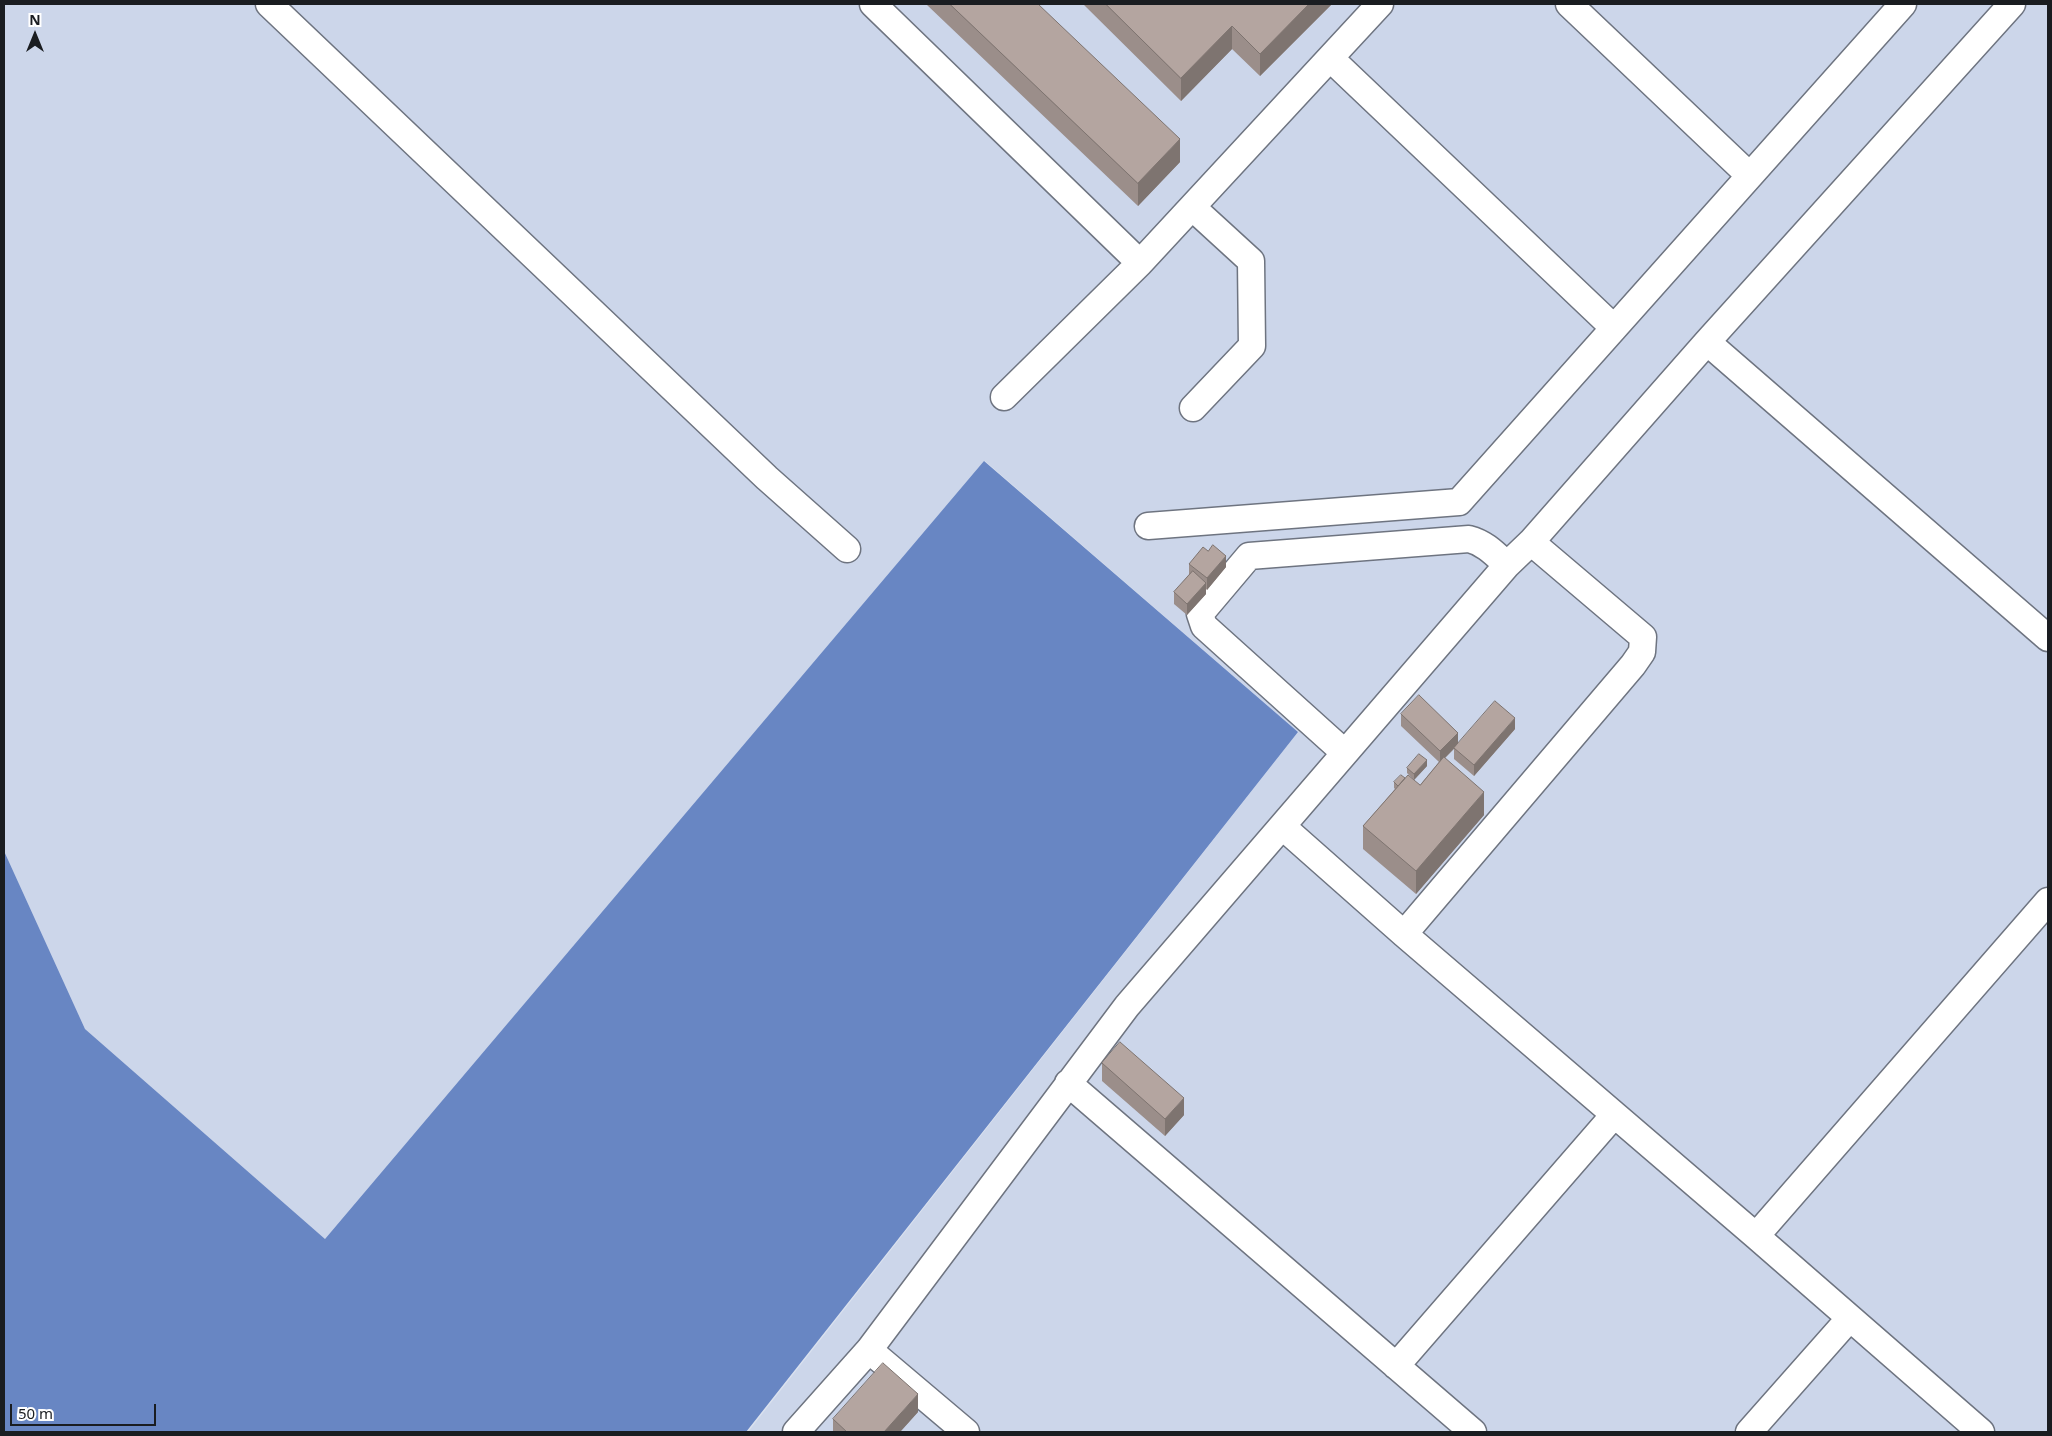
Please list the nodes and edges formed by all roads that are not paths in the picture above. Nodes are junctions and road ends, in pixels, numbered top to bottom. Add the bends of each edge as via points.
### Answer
1 (269, 4) edge
2 (873, 4) edge
3 (1380, 4) edge
4 (1569, 4) edge
5 (1903, 4) edge
6 (2012, 4) edge
7 (1330, 58) junction
8 (1749, 175) junction
9 (1192, 207) junction
10 (1140, 263) junction
11 (1614, 328) junction
12 (1707, 342) junction
13 (1004, 397) dead end
14 (1194, 408) dead end
15 (1148, 526) dead end
16 (1530, 542) junction
17 (847, 548) dead end
18 (1507, 565) junction
19 (2048, 638) edge
20 (1345, 753) junction
21 (1283, 827) junction
22 (2048, 901) edge
23 (1404, 934) junction
24 (1068, 1083) junction
25 (1614, 1115) junction
26 (1756, 1236) junction
27 (1849, 1319) junction
28 (869, 1350) junction
29 (1396, 1366) junction
30 (952, 1428) edge
31 (796, 1432) edge
32 (1473, 1432) edge
33 (1749, 1432) edge
34 (1981, 1432) edge

1 - 17 street via 767,478
2 - 10 street
3 - 7 street
4 - 8 street
5 - 8 street
6 - 12 street
7 - 9 street
7 - 11 street
8 - 11 street
9 - 10 street
9 - 14 street via 1251,261 1252,346
10 - 13 street
11 - 15 street via 1459,502
12 - 16 street
12 - 19 street
16 - 18 street
16 - 23 street via 1644,636 1642,652
18 - 20 street
18 - 20 street via 1478,541 1463,539 1249,556 1200,614 1200,619
20 - 21 street
21 - 23 street
21 - 24 street via 1127,1006
22 - 26 street
23 - 25 street
24 - 28 street
24 - 29 street
25 - 26 street
25 - 29 street
26 - 27 street
27 - 33 street
27 - 34 street
28 - 30 street
28 - 31 street
29 - 32 street

